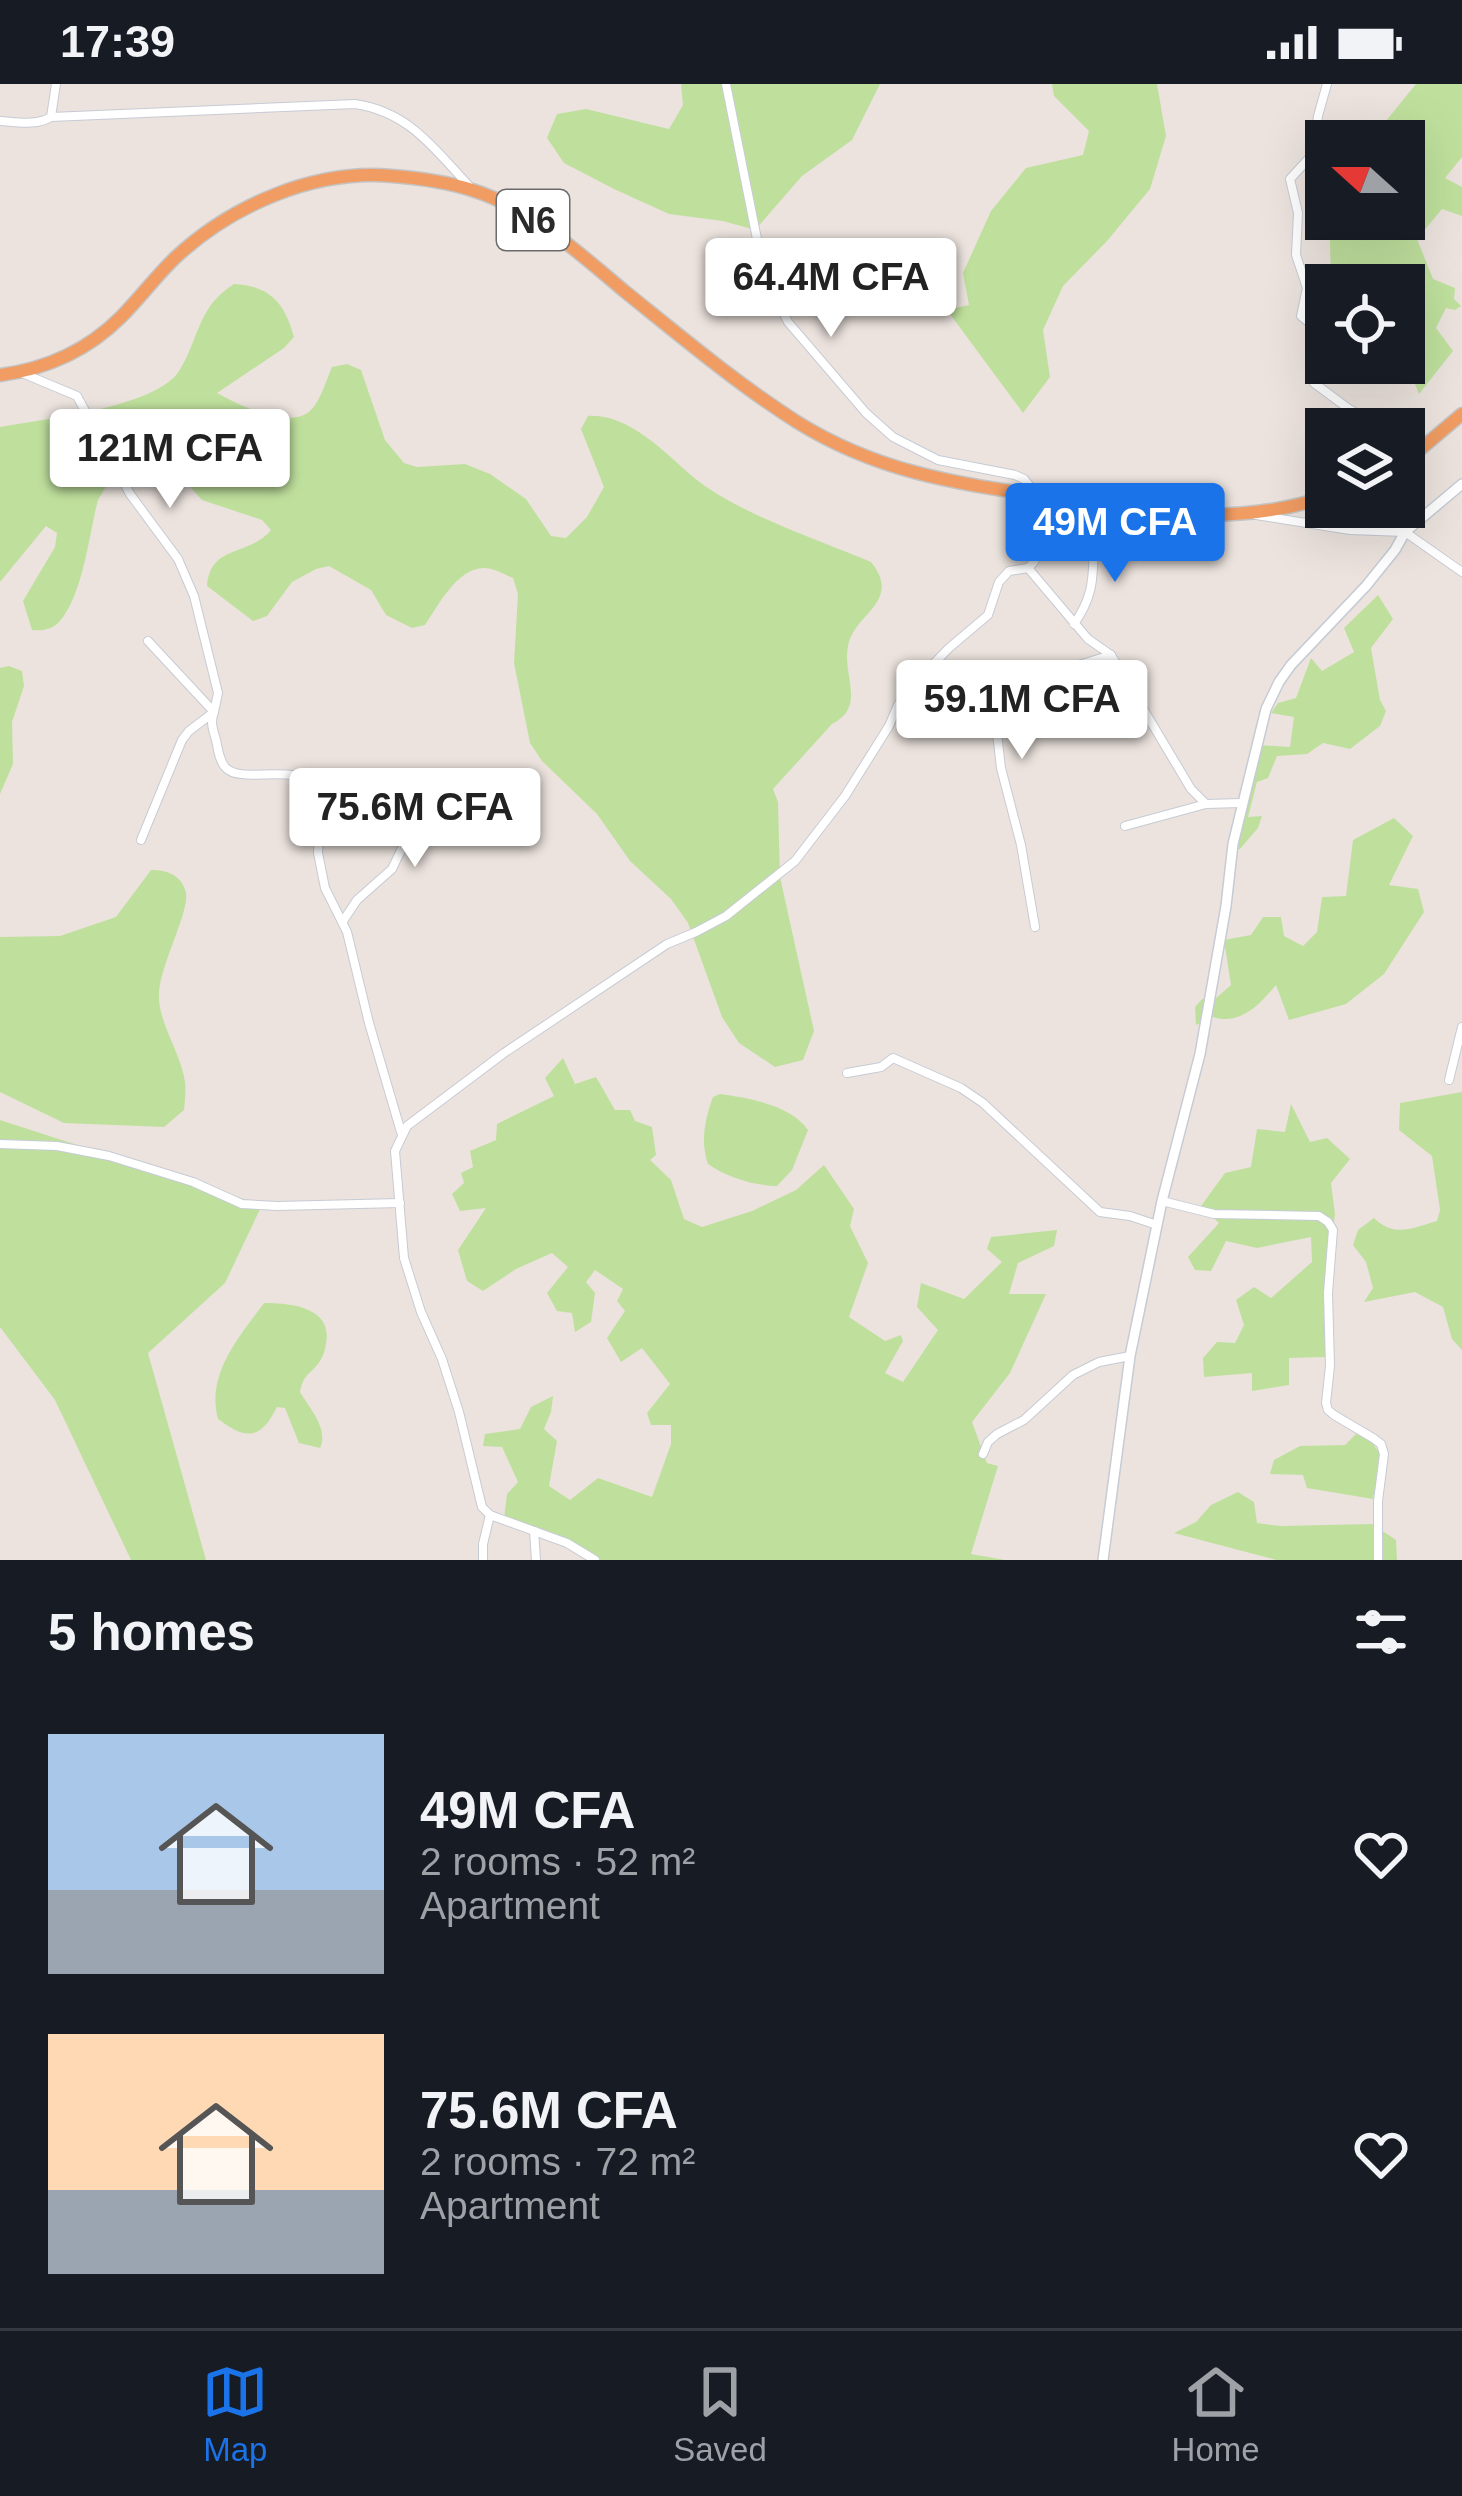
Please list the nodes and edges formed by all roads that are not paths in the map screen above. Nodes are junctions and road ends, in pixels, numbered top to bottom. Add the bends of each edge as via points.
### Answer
1 (56, 84) edge
2 (726, 84) edge
3 (1327, 84) edge
4 (51, 117) junction
5 (0, 121) edge
6 (472, 189) junction
7 (20, 372) junction
8 (0, 375) edge
9 (1348, 408) edge
10 (1462, 414) edge
11 (1425, 447) edge
12 (1462, 484) edge
13 (1038, 496) junction
14 (1057, 499) junction
15 (1305, 502) edge
16 (1251, 515) junction
17 (1049, 516) junction
18 (1204, 516) junction
19 (1097, 524) junction
20 (1405, 532) junction
21 (1028, 568) junction
22 (1462, 572) edge
23 (1074, 624) junction
24 (148, 641) dead end
25 (1111, 655) junction
26 (214, 712) junction
27 (482, 801) dead end
28 (1241, 803) junction
29 (1206, 804) junction
30 (1125, 826) dead end
31 (141, 840) dead end
32 (343, 921) junction
33 (1035, 927) dead end
34 (1462, 1027) edge
35 (847, 1073) dead end
36 (1449, 1080) dead end
37 (401, 1133) junction
38 (0, 1144) edge
39 (1162, 1201) junction
40 (400, 1202) junction
41 (1157, 1225) junction
42 (1130, 1356) junction
43 (983, 1454) dead end
44 (490, 1515) junction
45 (534, 1532) junction
46 (483, 1560) edge
47 (536, 1560) edge
48 (595, 1560) edge
49 (1103, 1560) edge
50 (1378, 1560) edge

1 - 4 street
2 - 13 street via 762,263 788,322 893,437 938,460 1016,476
3 - 9 street via 1313,154 1290,179 1307,288 1301,316 1316,328 1314,383
4 - 5 street
4 - 6 street via 378,107 423,136
6 - 7 highway, N6 via 352,176 267,198 199,238 95,339
6 - 13 highway, N6 via 568,244 728,372 841,446 926,478
7 - 8 highway, N6
7 - 26 street via 76,396 130,494 178,559 208,645
10 - 11 highway
12 - 20 street
13 - 14 highway, N6
14 - 17 street
14 - 18 highway, N6
15 - 16 highway, N6
16 - 18 highway, N6
16 - 20 street
17 - 19 street
17 - 21 street
18 - 19 street via 1181,532
19 - 23 street via 1093,588
20 - 22 street
20 - 28 street via 1279,682
21 - 23 street
21 - 37 street via 1009,571 988,615 913,685 795,861 725,916 668,944 504,1053
23 - 25 street
24 - 26 street
25 - 29 street
25 - 33 street via 1016,678 993,698
26 - 31 street via 182,740
26 - 32 street via 221,760 232,773 318,782 318,853
27 - 32 street via 458,795 447,802
28 - 29 street
28 - 39 street via 1200,1054
29 - 30 street
32 - 37 street
34 - 36 street
35 - 41 street via 893,1058 961,1088 1100,1212
37 - 40 street
38 - 40 street via 109,1156 249,1205
39 - 41 street
39 - 50 street via 1214,1214 1319,1216 1333,1230 1326,1402 1381,1444
40 - 44 street via 408,1275
41 - 42 street
42 - 43 street via 1073,1375
42 - 49 street
44 - 45 street
44 - 46 street
45 - 47 street
45 - 48 street

